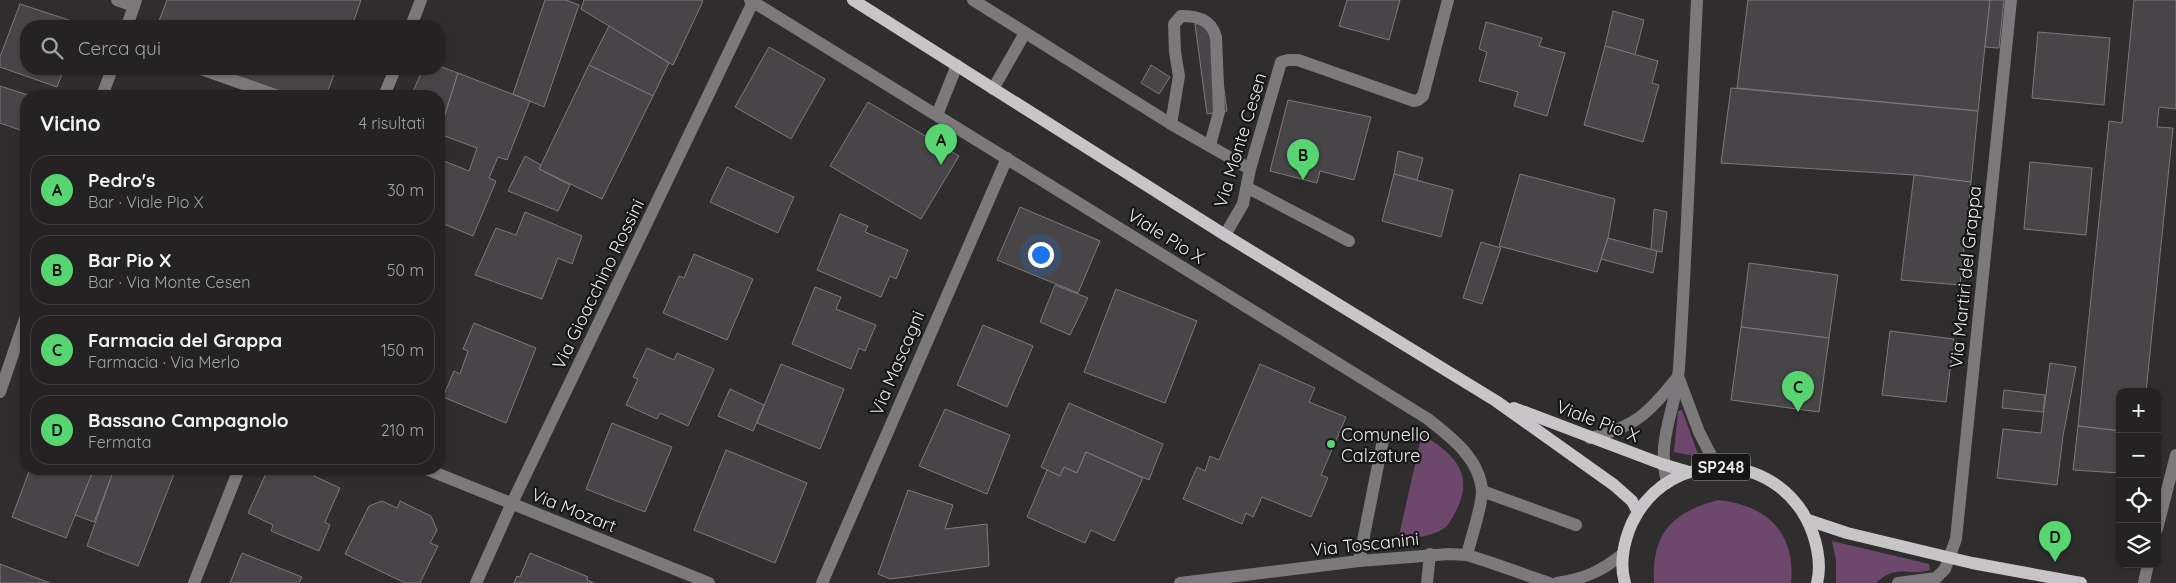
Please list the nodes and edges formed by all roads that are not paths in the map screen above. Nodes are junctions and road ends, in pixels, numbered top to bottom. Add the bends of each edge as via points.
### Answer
1 (117, 0) edge
2 (421, 0) edge
3 (853, 0) edge
4 (973, 0) edge
5 (1448, 0) edge
6 (1696, 0) edge
7 (2011, 0) edge
8 (752, 1) edge
9 (135, 3) edge
10 (129, 20) edge
11 (413, 20) edge
12 (1025, 33) junction
13 (957, 65) junction
14 (110, 75) edge
15 (217, 75) edge
16 (393, 75) edge
17 (993, 89) junction
18 (104, 90) edge
19 (261, 90) edge
20 (386, 90) edge
21 (937, 115) junction
22 (1172, 124) junction
23 (1210, 146) junction
24 (1007, 158) junction
25 (1250, 169) junction
26 (1248, 188) junction
27 (1225, 234) junction
28 (1349, 241) dead end
29 (20, 334) edge
30 (1678, 376) junction
31 (0, 392) edge
32 (1496, 401) junction
33 (1590, 438) junction
34 (1383, 440) dead end
35 (2176, 455) edge
36 (1662, 464) junction
37 (1717, 467) junction
38 (1689, 472) junction
39 (236, 475) edge
40 (441, 475) edge
41 (1667, 483) junction
42 (1482, 491) junction
43 (512, 504) junction
44 (1638, 512) junction
45 (1808, 520) junction
46 (2159, 523) edge
47 (1576, 525) dead end
48 (1430, 554) junction
49 (1623, 554) junction
50 (1467, 555) junction
51 (1950, 557) junction
52 (1359, 561) junction
53 (2147, 568) edge
54 (194, 583) edge
55 (476, 583) edge
56 (709, 583) edge
57 (822, 583) edge
58 (1180, 583) edge
59 (1427, 583) edge
60 (1549, 583) edge
61 (1557, 583) edge
62 (1625, 583) edge
63 (1817, 583) edge
64 (1898, 583) edge
65 (2081, 583) edge
66 (2144, 583) edge

1 - 9 street
2 - 11 street
3 - 13 main road, Viale Pio X / SP248
4 - 12 street
5 - 25 street, Via Monte Cesen via 1423,96 1418,100 1298,60 1281,62
6 - 30 street
7 - 51 street, Via Martiri del Grappa via 1956,539
8 - 21 street, Viale Pio X
8 - 43 street, Via Gioacchino Rossini
9 - 10 street
12 - 17 street
12 - 22 street
13 - 17 main road, Viale Pio X / SP248
13 - 21 street
14 - 18 street
15 - 19 street
16 - 20 street
17 - 27 main road, Viale Pio X / SP248
21 - 24 street, Viale Pio X
22 - 23 street
22 - 23 street via 1179,76 1174,52 1174,24 1182,16 1197,16 1213,26 1216,37 1218,112
23 - 25 street
24 - 42 street, Viale Pio X via 1428,419 1466,452 1478,473
24 - 57 street, Via Mascagni
25 - 26 street, Via Monte Cesen
26 - 27 street, Via Monte Cesen via 1240,212
26 - 28 street
27 - 32 main road, Viale Pio X / SP248
29 - 31 street
30 - 33 street via 1659,401 1640,418 1617,432
30 - 36 street via 1662,450
30 - 37 street via 1699,432
32 - 33 main road, Viale Pio X / SP248
32 - 44 main road, Viale Pio X / SP248 via 1614,485 1632,501
33 - 36 main road, Viale Pio X / SP248
34 - 52 street
35 - 46 street
36 - 38 main road, Viale Pio X / SP248
36 - 41 street
37 - 38 main road, SP248
37 - 45 main road, SP248 via 1736,468 1770,480 1798,504
38 - 41 main road, SP248
39 - 54 street
40 - 43 street, Via Mozart
41 - 44 main road, SP248 via 1650,496
42 - 47 street
42 - 50 street
43 - 55 street, Via Gioacchino Rossini
43 - 56 street, Via Mozart
44 - 49 main road, SP248 via 1628,532
45 - 51 main road via 1847,533
45 - 63 main road, SP248 via 1818,547
48 - 50 street, Via Toscanini
48 - 52 street, Via Toscanini
48 - 59 street
49 - 61 street via 1600,571
49 - 62 main road, SP248
50 - 60 street, Via Toscanini
51 - 64 street, Via Martiri del Grappa via 1936,578
51 - 65 main road
52 - 58 street, Via Toscanini
53 - 66 street

